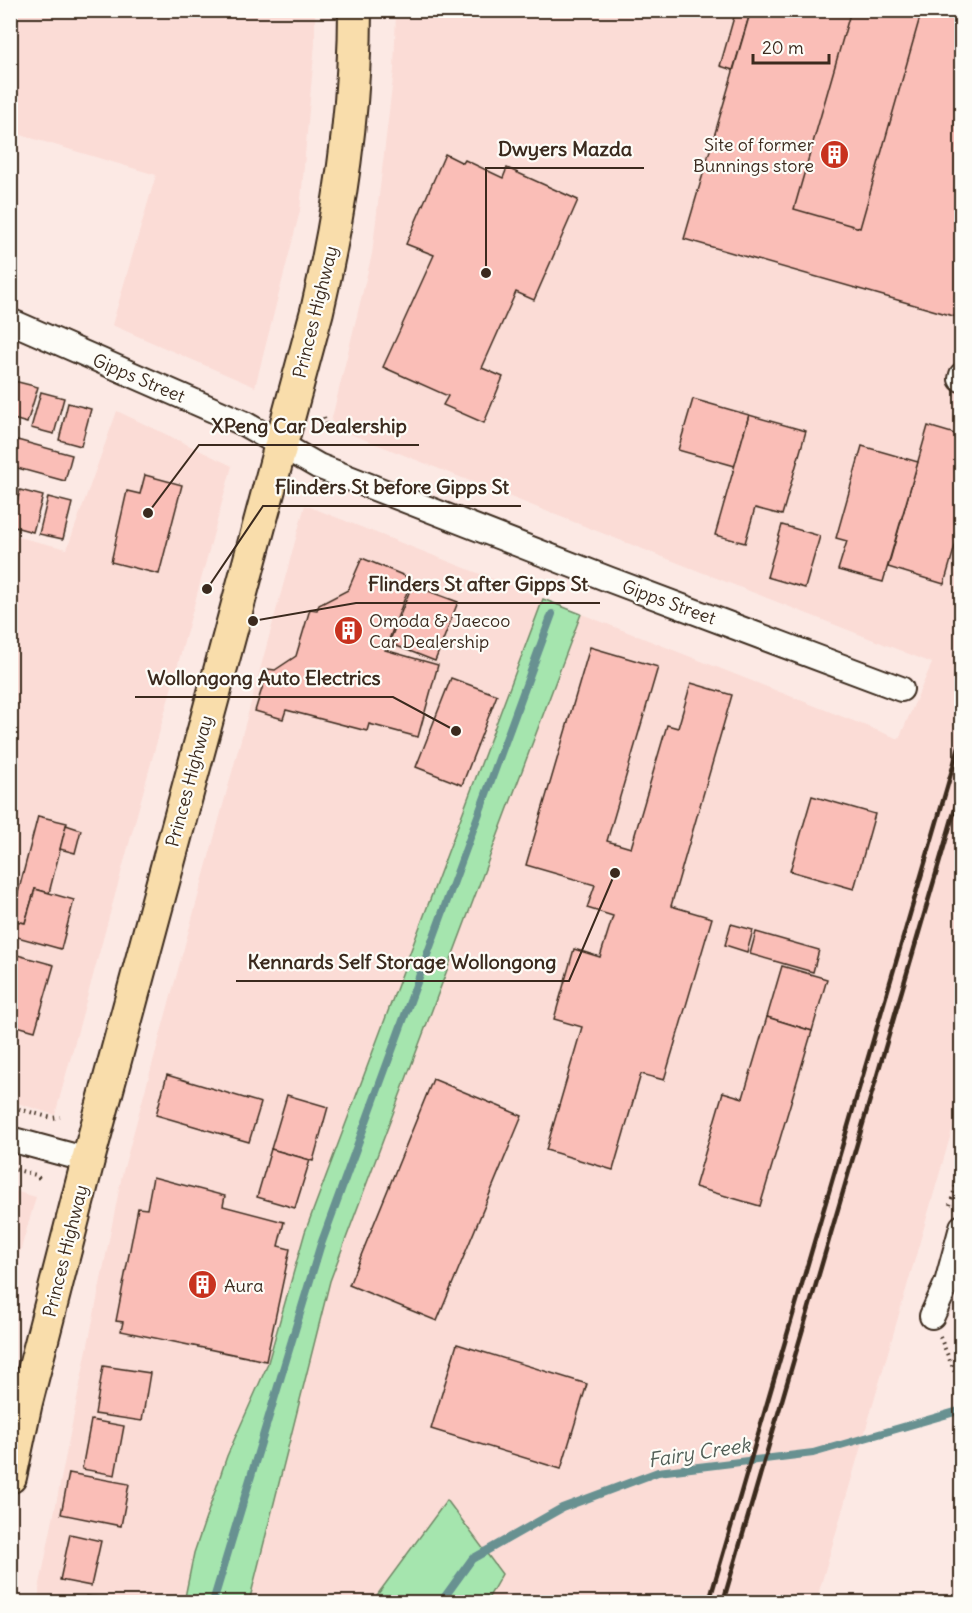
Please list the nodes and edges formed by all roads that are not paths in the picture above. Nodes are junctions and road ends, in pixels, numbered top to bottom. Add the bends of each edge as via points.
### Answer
1 (355, 10) edge
2 (10, 321) edge
3 (280, 443) junction
4 (901, 689) dead end
5 (10, 1139) edge
6 (88, 1160) junction
7 (962, 1227) edge
8 (932, 1316) road end
9 (10, 1477) edge

1 - 3 main road, Princes Highway via 351,108 333,242
2 - 3 street, Gipps Street
3 - 4 street, Gipps Street via 318,466
3 - 6 main road, Princes Highway
5 - 6 street
6 - 9 main road, Princes Highway
7 - 8 street via 947,1283

